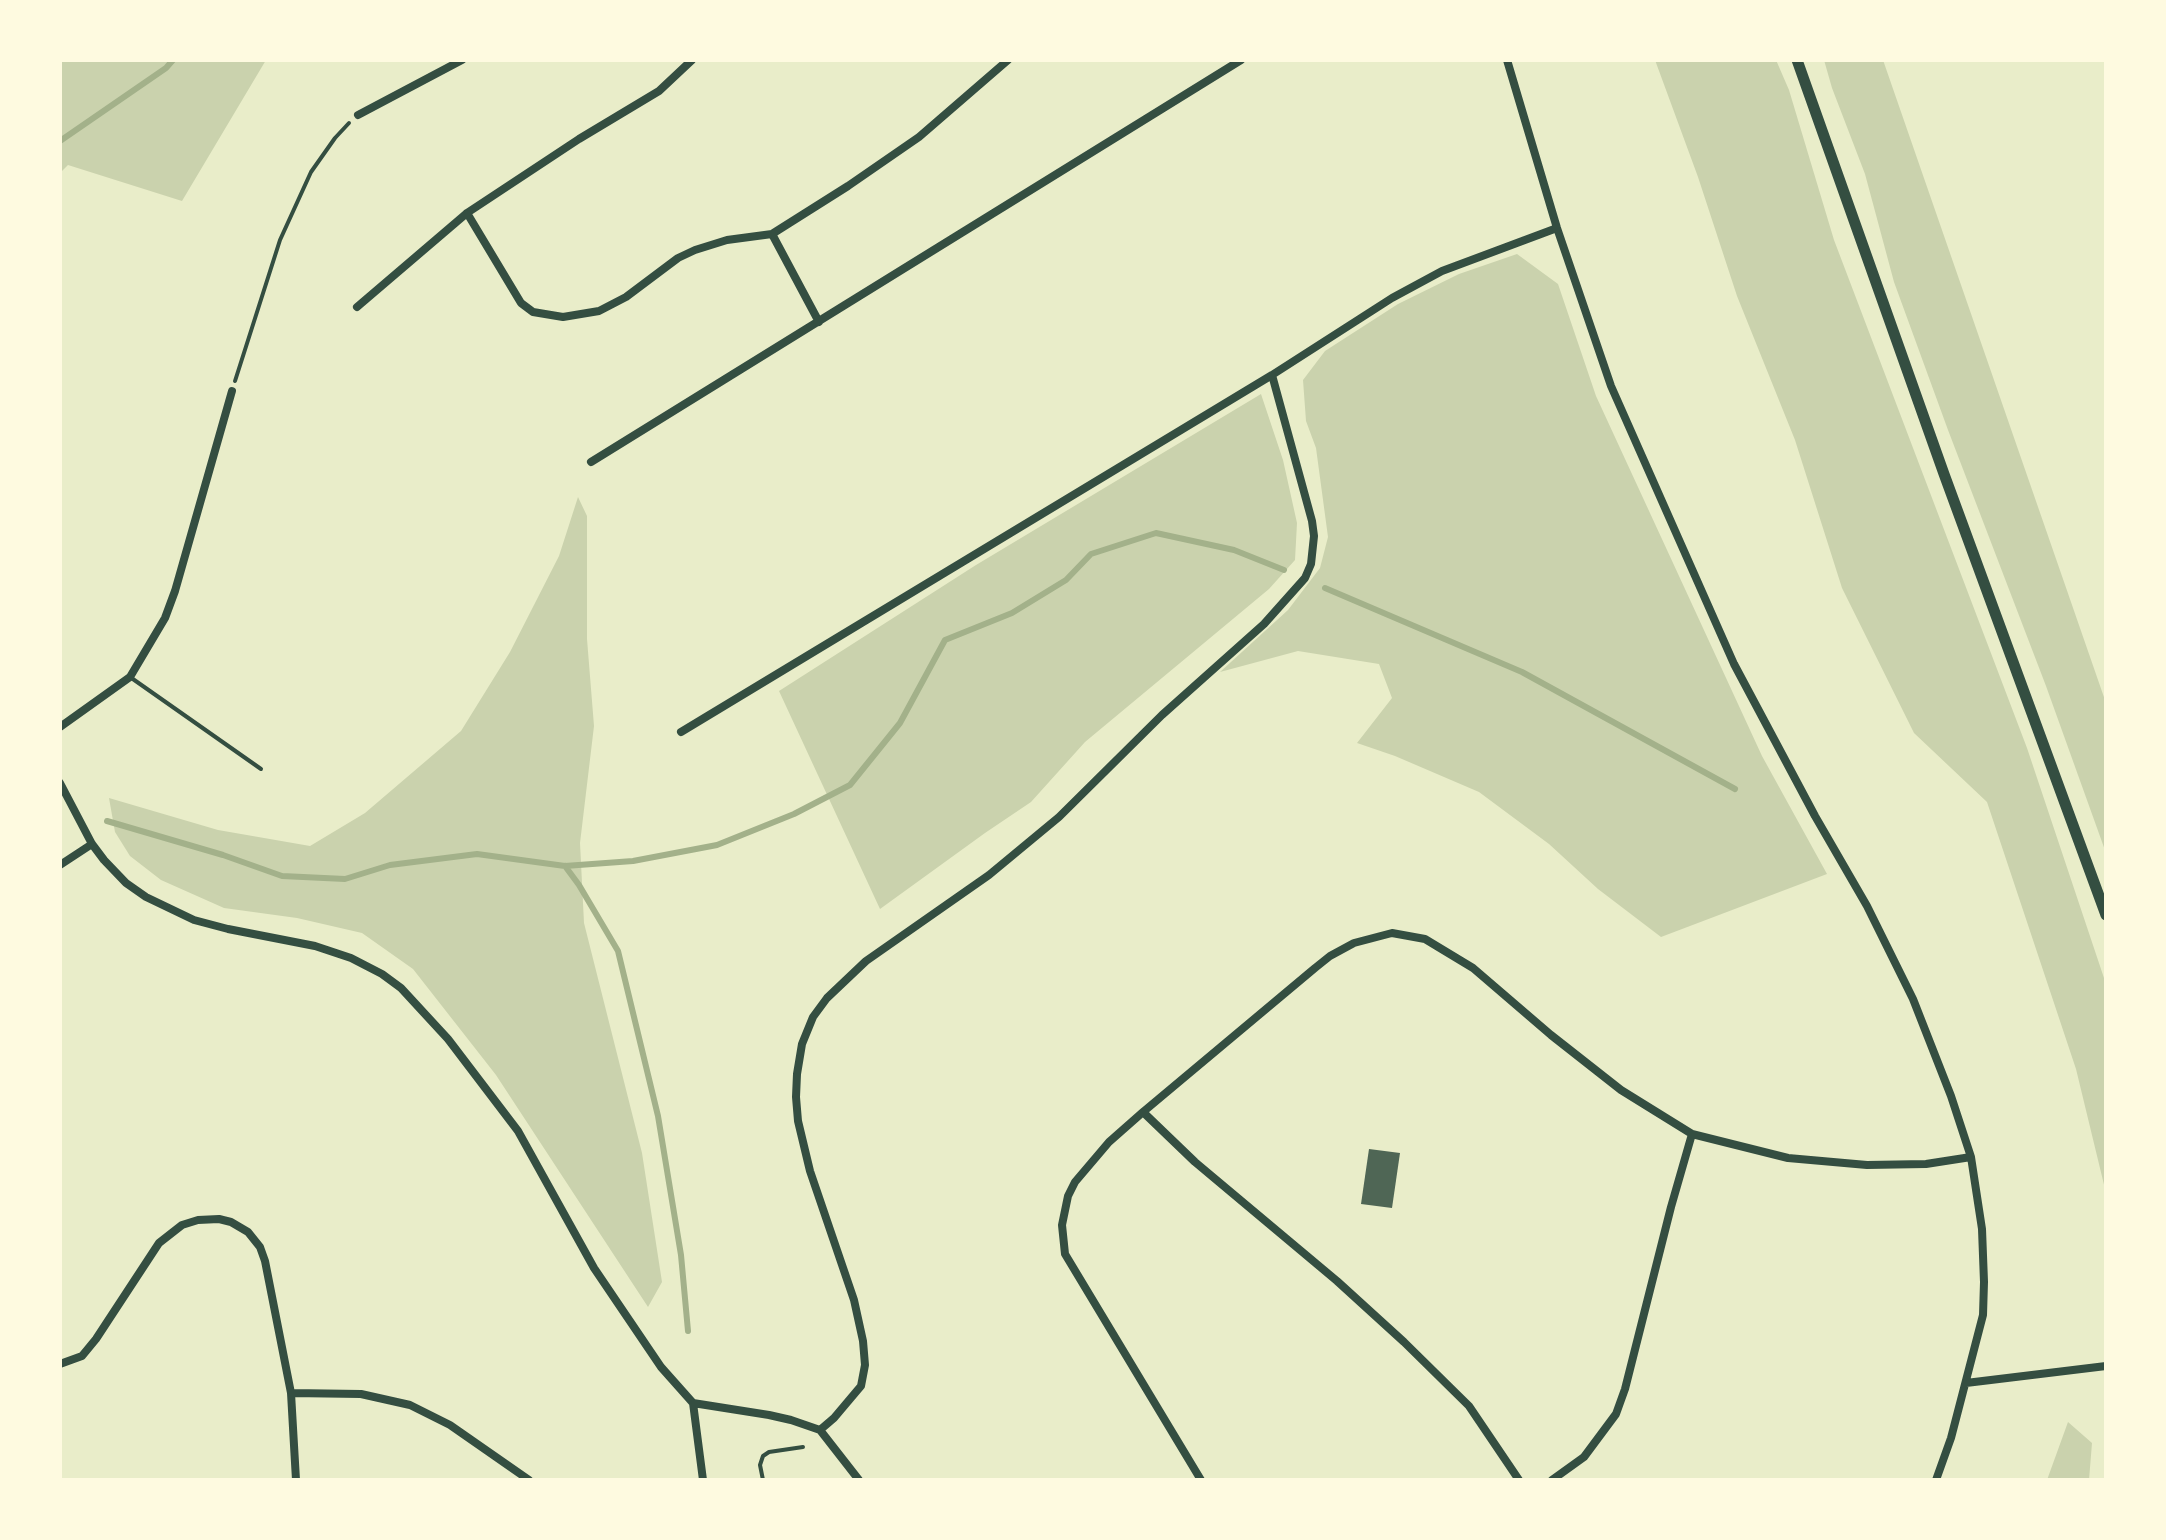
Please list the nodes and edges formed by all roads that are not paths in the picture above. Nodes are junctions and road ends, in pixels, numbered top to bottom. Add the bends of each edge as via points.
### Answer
1 (462, 60) edge
2 (692, 60) edge
3 (1008, 60) edge
4 (1241, 60) edge
5 (1509, 60) edge
6 (1797, 60) edge
7 (358, 115) road end
8 (467, 214) junction
9 (1557, 228) junction
10 (772, 234) junction
11 (357, 307) dead end
12 (819, 322) junction
13 (1272, 375) junction
14 (232, 391) road end
15 (591, 462) dead end
16 (130, 677) junction
17 (60, 727) edge
18 (681, 732) dead end
19 (261, 769) dead end
20 (60, 783) edge
21 (92, 844) junction
22 (60, 865) edge
23 (2106, 915) edge
24 (1143, 1112) junction
25 (1692, 1134) junction
26 (1971, 1157) junction
27 (60, 1364) edge
28 (2106, 1366) edge
29 (1966, 1382) junction
30 (291, 1393) junction
31 (693, 1404) junction
32 (820, 1430) junction
33 (803, 1446) dead end
34 (296, 1480) edge
35 (530, 1480) edge
36 (702, 1480) edge
37 (763, 1480) edge
38 (859, 1480) edge
39 (1200, 1480) edge
40 (1519, 1480) edge
41 (1552, 1480) edge
42 (1936, 1480) edge

1 - 7 street
2 - 8 street via 659,91
3 - 10 street via 919,137
4 - 12 street
5 - 9 street
6 - 23 main road
8 - 10 street via 521,303 563,317 626,297 695,250
8 - 11 street
9 - 13 street via 1442,271
9 - 26 street via 1612,386 1663,505 1734,664 1913,999
10 - 12 street
12 - 15 street
13 - 18 street
13 - 32 street via 1312,521 1305,578 1059,817 866,961 814,1016 802,1044 798,1121 854,1300 865,1364 861,1386
14 - 16 street via 170,606
16 - 17 street
16 - 19 lane
20 - 21 street
21 - 22 street
21 - 31 street via 126,883 168,909 316,946 402,988 518,1132 594,1268
24 - 25 street via 1330,956 1392,932 1425,938 1473,968 1621,1090
24 - 39 street via 1076,1182 1062,1239
24 - 40 street via 1404,1342 1469,1406
25 - 26 street via 1788,1158 1867,1165
25 - 41 street via 1616,1414 1584,1457
26 - 29 street via 1984,1282
27 - 30 street via 82,1356 96,1339 159,1243 182,1225 220,1219 260,1246
28 - 29 street
29 - 42 street
30 - 34 street
30 - 35 street via 361,1394 410,1405
31 - 32 street
31 - 36 street
32 - 38 street
33 - 37 lane via 763,1456

